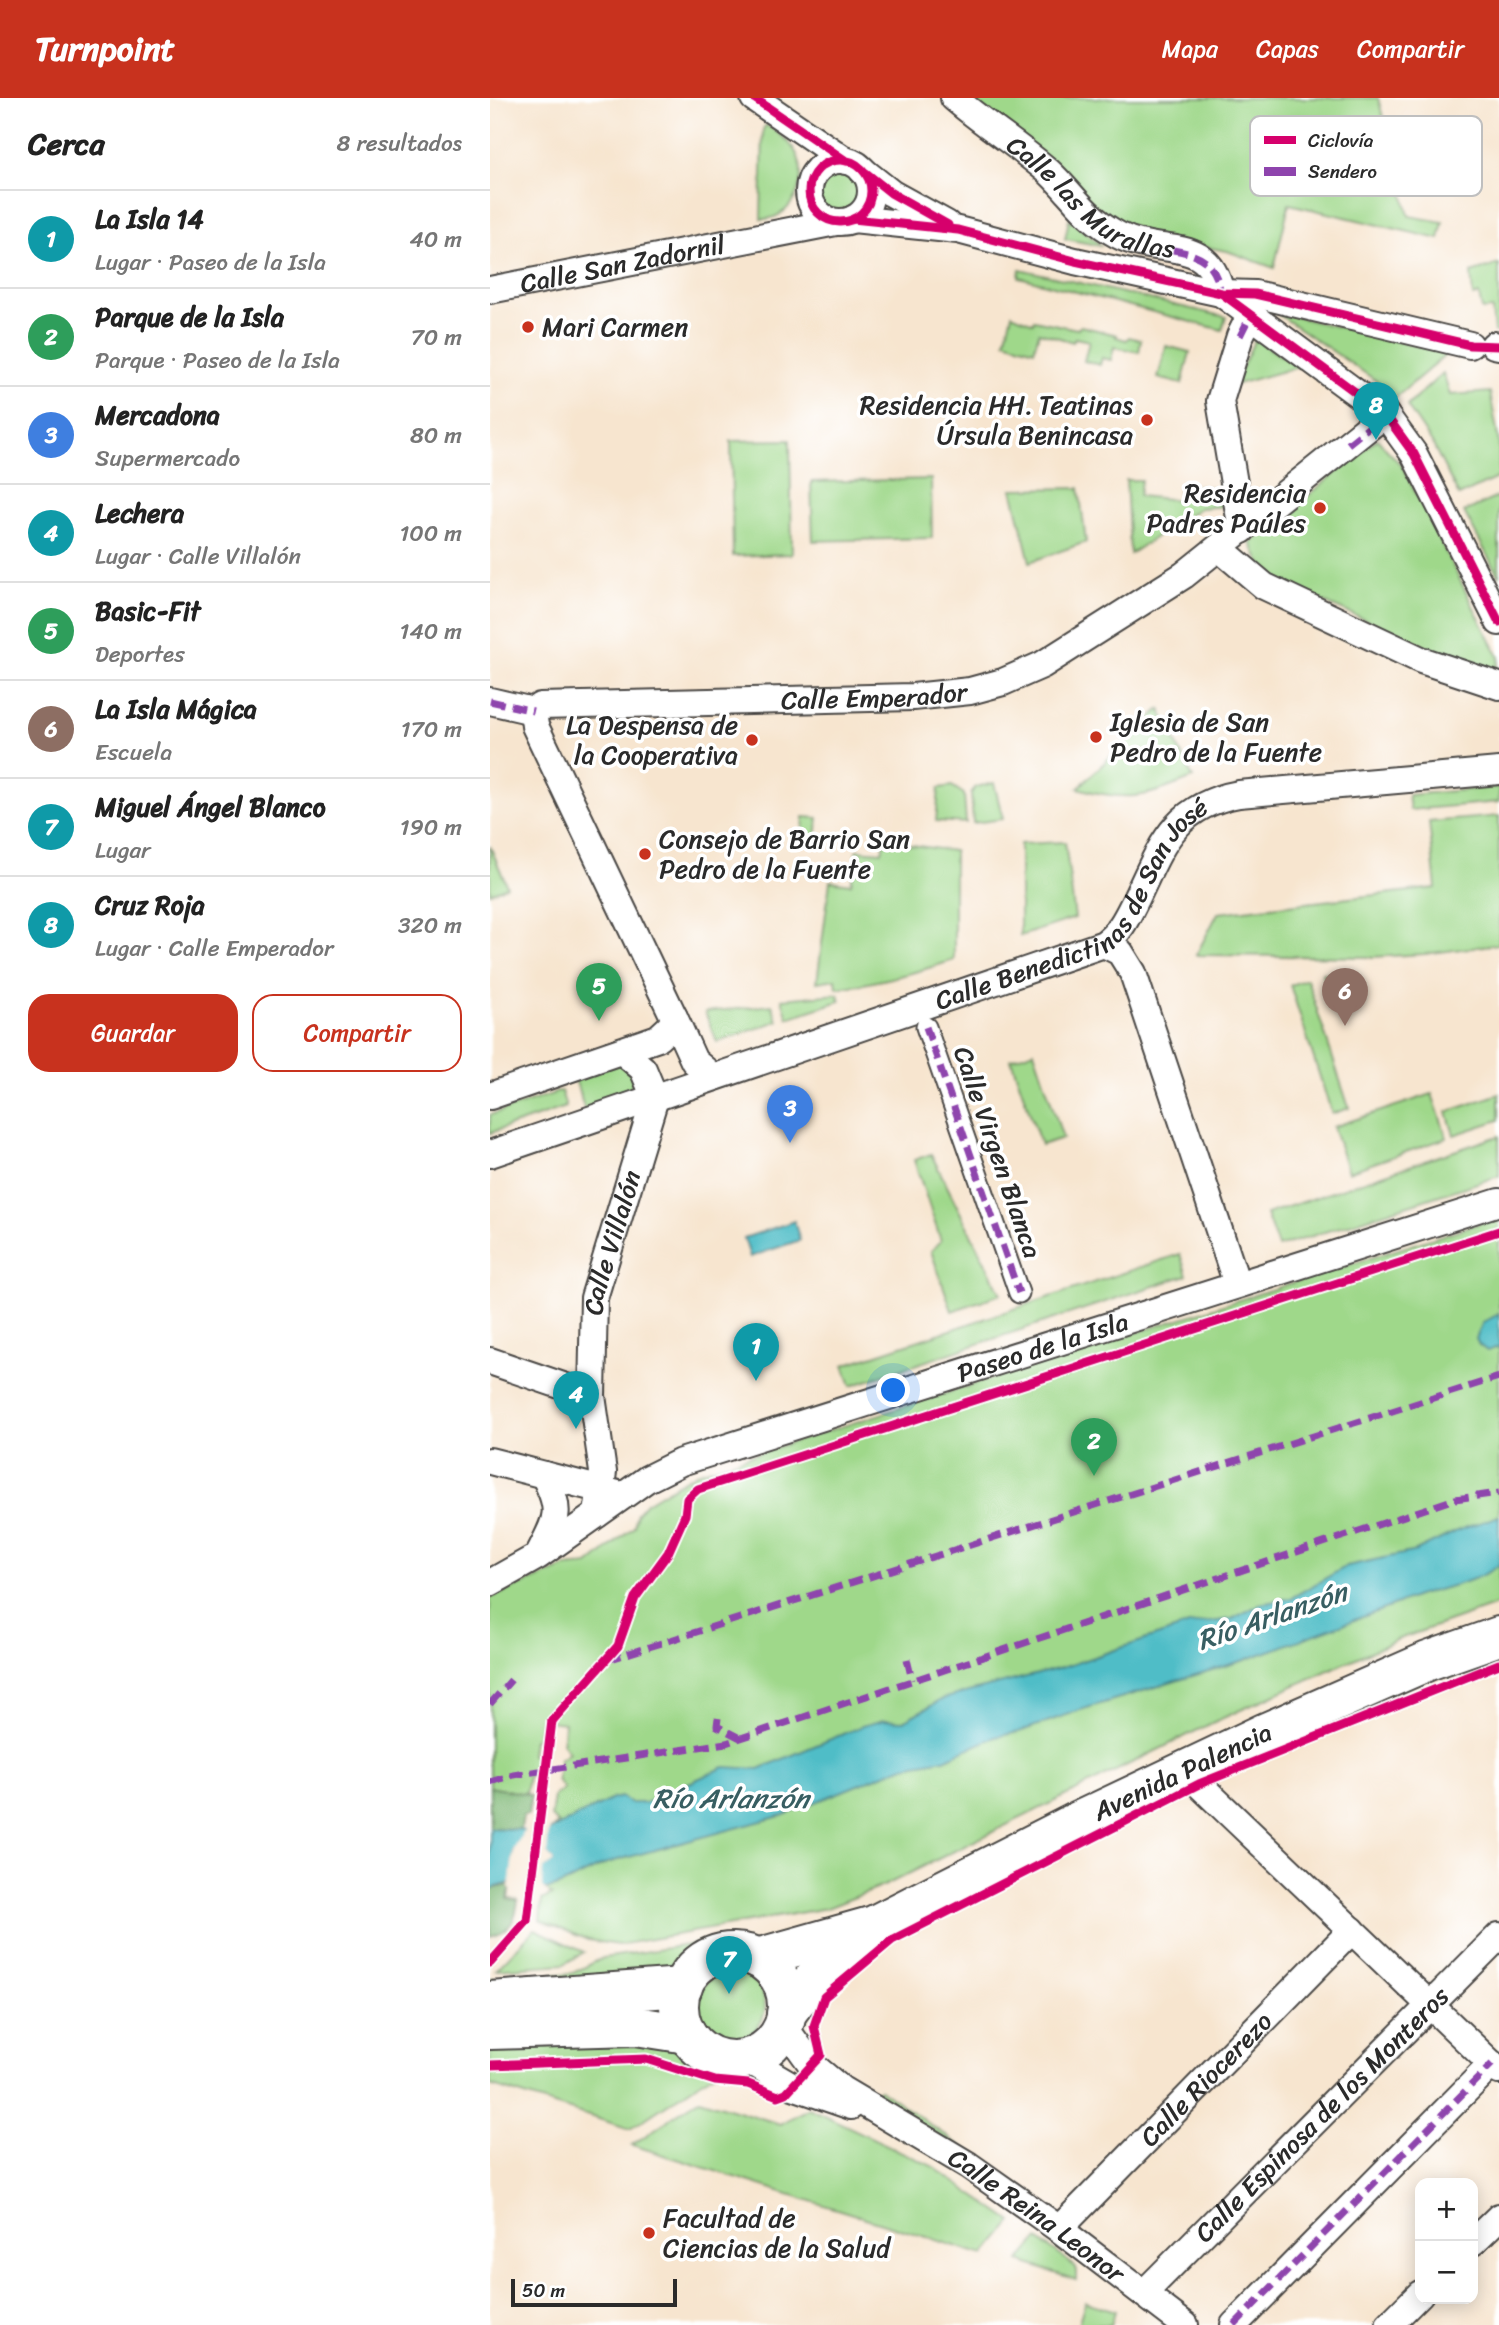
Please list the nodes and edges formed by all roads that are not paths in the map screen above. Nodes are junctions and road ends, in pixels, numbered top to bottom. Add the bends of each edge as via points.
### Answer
1 (754, 98) edge
2 (954, 98) edge
3 (794, 125) junction
4 (854, 166) junction
5 (812, 184) junction
6 (844, 221) junction
7 (958, 230) junction
8 (755, 238) junction
9 (490, 290) edge
10 (1221, 293) junction
11 (1251, 314) junction
12 (1488, 345) edge
13 (1385, 414) junction
14 (1242, 530) junction
15 (1219, 548) junction
16 (1499, 622) edge
17 (1499, 686) edge
18 (490, 701) edge
19 (533, 711) junction
20 (1499, 771) edge
21 (1104, 944) junction
22 (674, 1017) junction
23 (926, 1027) dead end
24 (622, 1051) junction
25 (713, 1077) junction
26 (490, 1096) edge
27 (654, 1098) junction
28 (490, 1154) edge
29 (1499, 1202) edge
30 (1237, 1284) junction
31 (1019, 1293) dead end
32 (490, 1361) edge
33 (593, 1396) junction
34 (490, 1461) edge
35 (544, 1475) junction
36 (612, 1492) junction
37 (538, 1556) junction
38 (492, 1583) edge
39 (1499, 1636) edge
40 (1185, 1770) junction
41 (874, 1925) junction
42 (1352, 1930) junction
43 (1499, 1936) edge
44 (757, 1958) junction
45 (683, 1987) junction
46 (490, 2001) edge
47 (1430, 2005) junction
48 (785, 2020) junction
49 (490, 2030) edge
50 (687, 2034) junction
51 (745, 2058) junction
52 (1495, 2067) edge
53 (883, 2117) junction
54 (1499, 2217) edge
55 (1059, 2229) junction
56 (1474, 2241) edge
57 (1144, 2293) junction
58 (1415, 2299) edge
59 (1185, 2325) edge
60 (1234, 2325) edge
61 (1389, 2325) edge

1 - 3 street
2 - 10 street, Calle las Murallas via 1045,168 1097,223 1141,244 1202,257 1217,272
3 - 4 street
3 - 5 street
4 - 5 street via 828,163
4 - 6 street via 870,185 869,201
4 - 7 street via 891,193
5 - 6 street via 818,214
5 - 8 street, Calle San Zadornil via 800,212
6 - 7 street, Calle San Zadornil
6 - 8 street, Calle San Zadornil
7 - 10 street
8 - 9 street, Calle San Zadornil
10 - 11 street
10 - 12 street via 1255,294
11 - 13 street
11 - 14 street via 1220,401
13 - 14 street, Calle Emperador
13 - 16 street via 1414,454
14 - 15 street, Calle Emperador
15 - 17 street via 1264,586 1421,660
15 - 19 street, Calle Emperador via 1042,665 987,688 913,697 540,706
18 - 19 street, Calle Emperador
19 - 22 street via 536,726
20 - 21 street, Calle Benedictinas de San José via 1239,794 1209,802 1174,826 1120,930
21 - 25 street, Calle Benedictinas de San José
21 - 30 street via 1120,952 1133,973
22 - 24 street via 658,1038
22 - 25 street via 694,1061
23 - 31 street, Calle Virgen Blanca
24 - 26 street
24 - 27 street via 643,1069
25 - 27 street, Calle Benedictinas de San José
27 - 28 street, Calle Benedictinas de San José
27 - 33 street, Calle Villalón via 597,1285 592,1314
29 - 30 street, Paseo de la Isla
30 - 36 street, Paseo de la Isla via 681,1462
32 - 33 street
33 - 36 street, Calle Villalón
34 - 35 street
35 - 36 street
35 - 37 street via 557,1506
36 - 37 street, Calle Villalón via 597,1514
37 - 38 street
39 - 40 highway, Avenida Palencia via 1416,1666
40 - 41 highway, Avenida Palencia
40 - 42 street
41 - 44 highway
41 - 48 highway via 813,1979
42 - 47 street
42 - 55 street, Calle Riocerezo
43 - 47 street, Calle Espinosa de los Monteros
44 - 45 highway via 720,1954 697,1966
44 - 48 highway via 768,1965 783,1988
45 - 46 highway
45 - 50 highway via 679,2011
47 - 52 street
47 - 57 street, Calle Espinosa de los Monteros
48 - 51 highway via 768,2047
48 - 53 street, Calle Reina Leonor via 822,2075
49 - 50 highway via 636,2026
50 - 51 highway via 695,2045 718,2058
51 - 53 street, Calle Reina Leonor via 793,2086
52 - 60 street
53 - 55 street, Calle Reina Leonor via 968,2165
54 - 56 street
55 - 57 street, Calle Reina Leonor
57 - 59 street, Calle Reina Leonor
58 - 61 street

